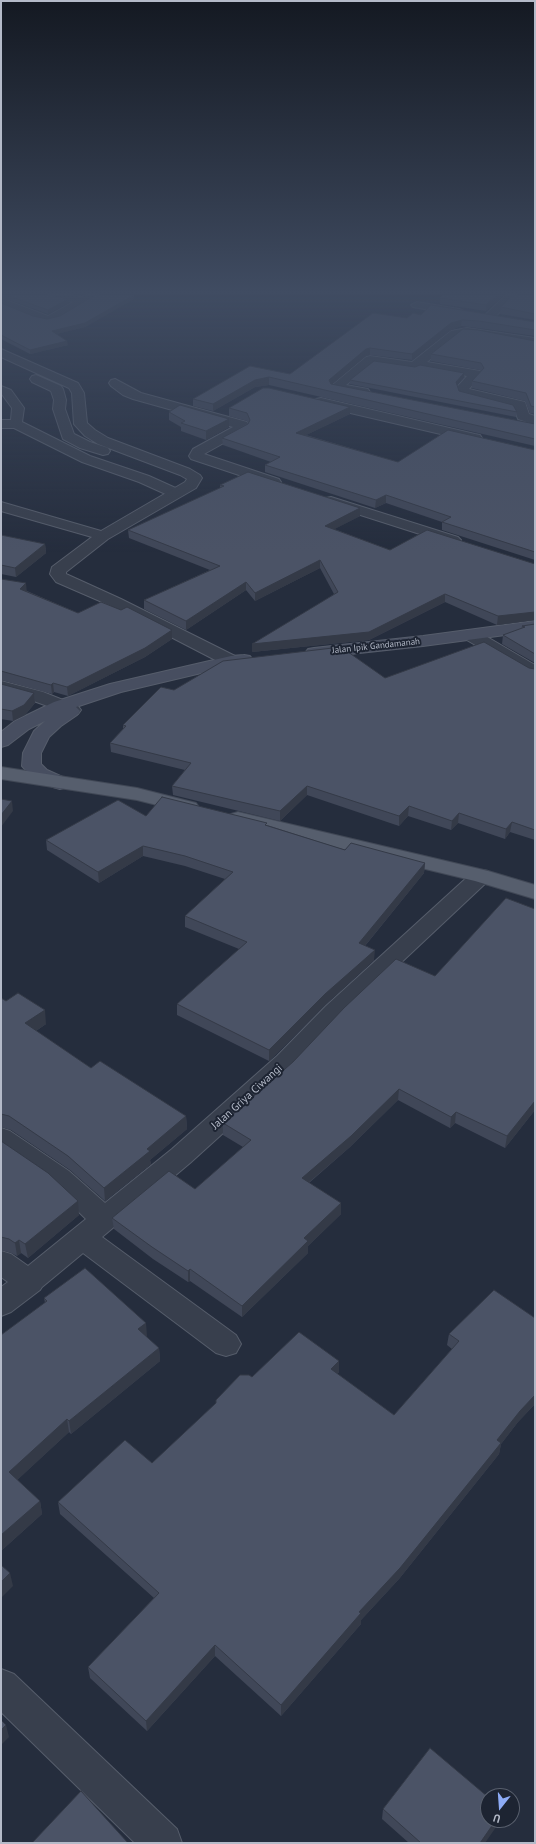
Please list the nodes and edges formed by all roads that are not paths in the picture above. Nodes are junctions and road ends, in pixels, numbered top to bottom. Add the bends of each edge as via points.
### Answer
1 (40, 381) edge
2 (63, 381) edge
3 (343, 381) edge
4 (469, 381) edge
5 (115, 383) dead end
6 (1, 389) edge
7 (376, 395) edge
8 (309, 399) edge
9 (228, 410) edge
10 (215, 417) junction
11 (514, 421) edge
12 (535, 421) edge
13 (1, 424) edge
14 (16, 424) junction
15 (535, 426) edge
16 (90, 433) junction
17 (68, 436) junction
18 (488, 441) edge
19 (191, 485) junction
20 (288, 487) edge
21 (175, 493) junction
22 (318, 497) edge
23 (1, 506) edge
24 (103, 536) junction
25 (468, 545) edge
26 (535, 626) edge
27 (471, 635) junction
28 (300, 654) edge
29 (262, 658) edge
30 (231, 662) junction
31 (535, 672) edge
32 (1, 686) edge
33 (66, 708) junction
34 (1, 741) edge
35 (1, 773) edge
36 (60, 783) junction
37 (481, 876) junction
38 (535, 892) edge
39 (1, 1138) edge
40 (105, 1220) junction
41 (83, 1238) junction
42 (1, 1262) edge
43 (30, 1282) junction
44 (1, 1304) edge
45 (226, 1344) dead end
46 (1, 1687) edge
47 (163, 1843) edge

1 - 17 street via 57,389 60,400 58,409
2 - 16 street via 74,386 78,393 81,424
3 - 7 street via 336,387
4 - 12 street via 462,388 465,392 520,405 523,416
5 - 10 street via 137,396
6 - 14 lane via 7,392 18,408
8 - 18 street
9 - 10 street
10 - 20 street via 243,426 198,452 196,456
11 - 15 street
13 - 14 lane
14 - 21 lane via 86,459 144,479
16 - 17 street
16 - 19 street via 103,441 185,472 195,478
17 - 19 street via 85,445
19 - 21 street
21 - 24 street
22 - 25 street
23 - 24 street
24 - 30 street via 58,570 62,579 115,602
26 - 27 street, Jalan Ipik Gandamanah
27 - 28 street, Jalan Ipik Gandamanah
27 - 31 street
29 - 30 street
30 - 33 street via 100,694
32 - 33 street via 37,696
33 - 34 street via 22,725
33 - 36 street via 41,735 31,760 32,766 40,774
35 - 36 main road
36 - 37 main road via 137,794
37 - 38 main road
37 - 40 street, Jalan Griya Ciwangi via 334,1012 286,1062
39 - 40 street via 60,1178
40 - 41 street, Jalan Griya Ciwangi
41 - 43 street, Jalan Griya Ciwangi
41 - 45 street
42 - 43 street
43 - 44 street, Jalan Griya Ciwangi
46 - 47 street

